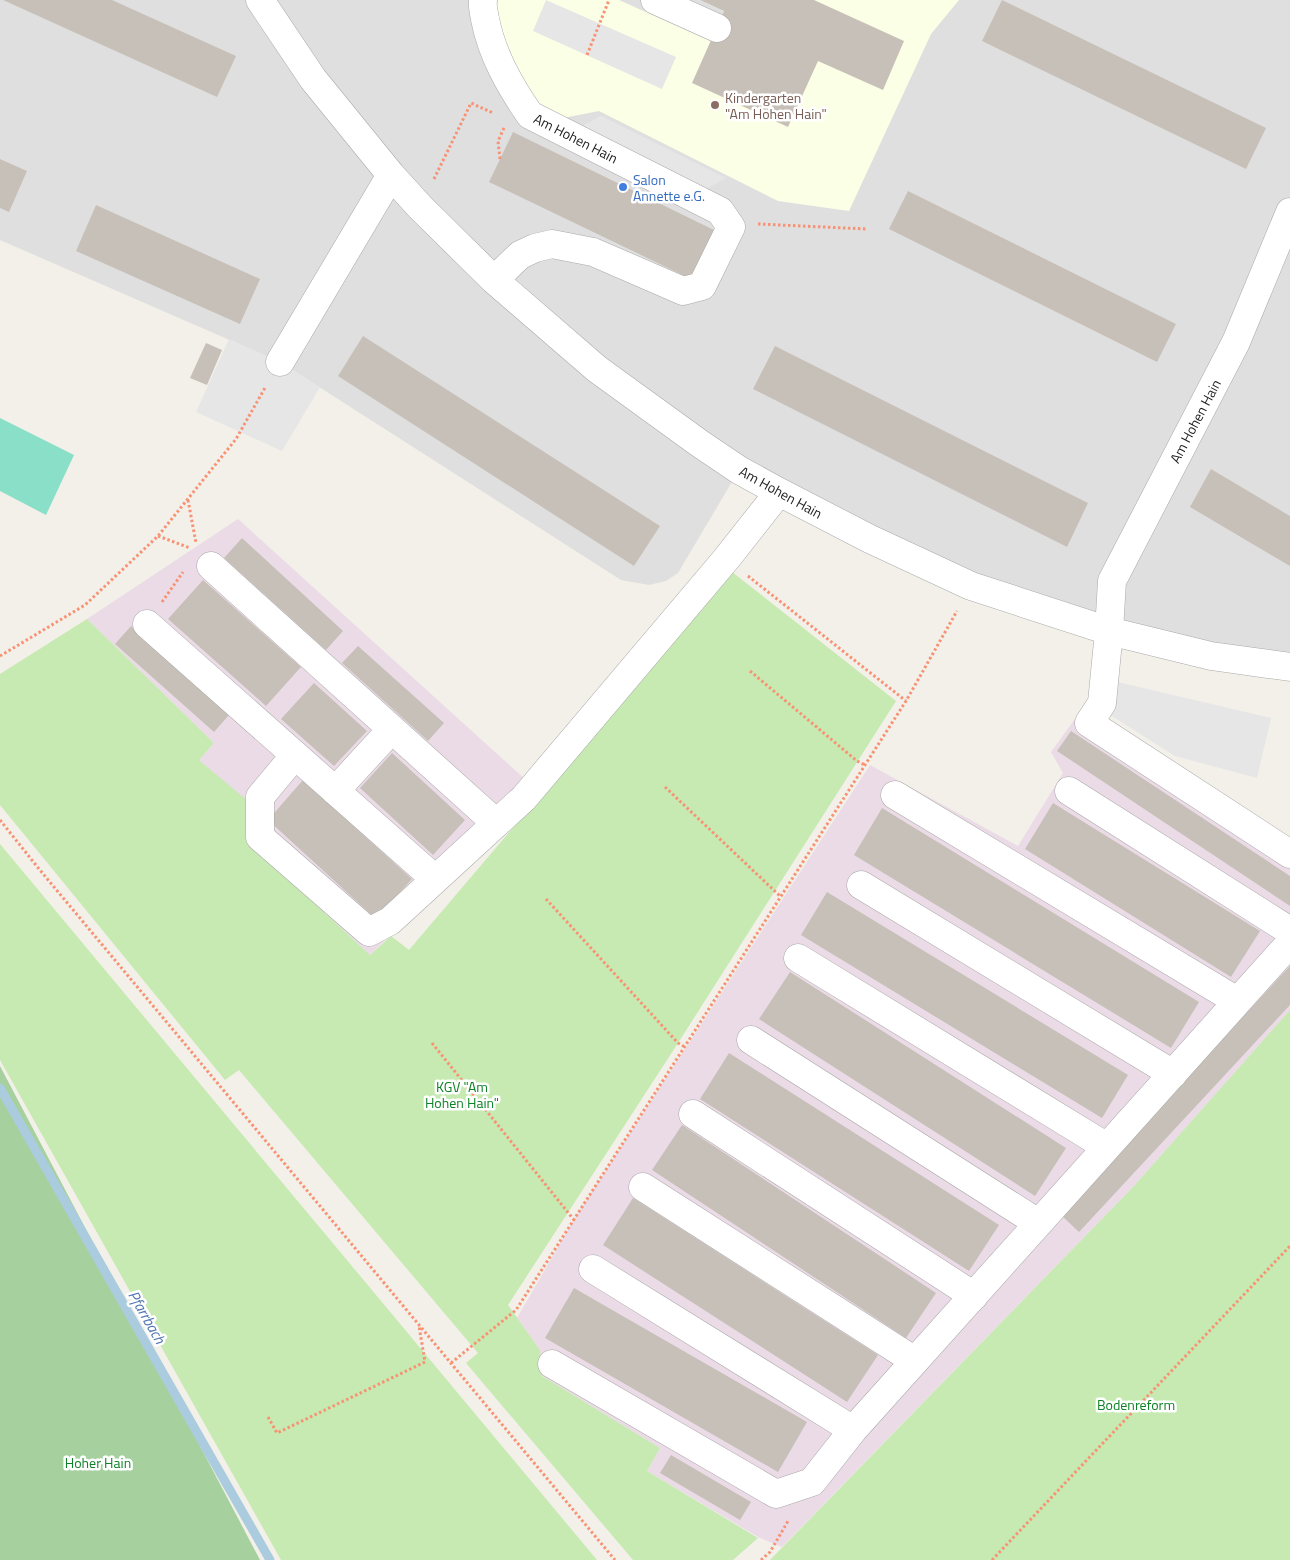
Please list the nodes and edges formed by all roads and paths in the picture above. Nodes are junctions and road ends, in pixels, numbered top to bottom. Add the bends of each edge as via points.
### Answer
1 (260, 0) edge
2 (481, 0) edge
3 (609, 0) edge
4 (655, 0) edge
5 (717, 28) dead end
6 (587, 55) dead end
7 (519, 118) junction
8 (500, 159) dead end
9 (391, 175) junction
10 (420, 207) junction
11 (720, 211) junction
12 (1290, 212) edge
13 (867, 229) dead end
14 (494, 280) junction
15 (280, 362) joint
16 (779, 492) junction
17 (188, 499) junction
18 (726, 558) junction
19 (198, 561) junction
20 (971, 586) junction
21 (147, 624) joint
22 (1109, 630) junction
23 (0, 656) edge
24 (1290, 667) edge
25 (750, 671) dead end
26 (906, 701) junction
27 (392, 729) junction
28 (295, 755) junction
29 (865, 766) junction
30 (665, 788) dead end
31 (335, 791) junction
32 (1069, 791) dead end
33 (895, 795) dead end
34 (0, 820) edge
35 (496, 823) junction
36 (1290, 854) edge
37 (435, 879) junction
38 (861, 885) dead end
39 (781, 897) junction
40 (546, 899) dead end
41 (1290, 931) edge
42 (1290, 943) edge
43 (798, 958) dead end
44 (1238, 1001) junction
45 (751, 1040) dead end
46 (432, 1043) dead end
47 (685, 1047) junction
48 (1173, 1074) junction
49 (693, 1114) dead end
50 (1107, 1147) junction
51 (643, 1187) dead end
52 (574, 1220) junction
53 (1038, 1224) junction
54 (1290, 1246) edge
55 (594, 1269) dead end
56 (974, 1296) junction
57 (419, 1325) junction
58 (915, 1361) junction
59 (451, 1363) junction
60 (552, 1364) dead end
61 (268, 1417) dead end
62 (853, 1430) junction
63 (615, 1560) edge
64 (992, 1560) edge

1 - 9 street, Am Hohen Hain via 313,79
2 - 7 street, Am Hohen Hain via 488,34 511,87
3 - 6 path
4 - 5 street
7 - 8 path via 498,141
7 - 10 path via 471,103
7 - 11 street, Am Hohen Hain
9 - 10 street, Am Hohen Hain
9 - 15 street
10 - 14 street, Am Hohen Hain
11 - 13 path via 744,223
11 - 14 street via 731,227 702,286 684,291 593,252 552,244 520,255
12 - 22 street, Am Hohen Hain via 1236,342 1112,581
14 - 16 street, Am Hohen Hain via 596,369 739,470
15 - 17 path via 236,439
16 - 18 street
16 - 20 street, Am Hohen Hain via 870,540
17 - 19 path
17 - 23 path via 158,536 85,605
18 - 26 path
18 - 35 street via 524,798
19 - 21 path
19 - 27 street
20 - 22 street, Am Hohen Hain
20 - 26 path
21 - 28 street
22 - 24 street, Am Hohen Hain via 1211,656
22 - 36 street via 1102,703 1089,723
25 - 29 path
26 - 29 path
27 - 31 street
27 - 35 street
28 - 31 street
28 - 37 street via 260,796 260,837 369,932 390,921
29 - 39 path
30 - 39 path
31 - 37 street
32 - 41 street
33 - 44 street
34 - 57 path
35 - 37 street
38 - 48 street
39 - 47 path
40 - 47 path
42 - 44 street
43 - 50 street
44 - 48 street
45 - 53 street
46 - 52 path
47 - 52 path
48 - 50 street
49 - 56 street
50 - 53 street
51 - 58 street
52 - 59 path via 516,1310
53 - 56 street
54 - 64 path
55 - 62 street
56 - 58 street
57 - 59 path
57 - 61 path via 425,1362 278,1433
58 - 62 street
59 - 63 path
60 - 62 street via 776,1494 812,1482

